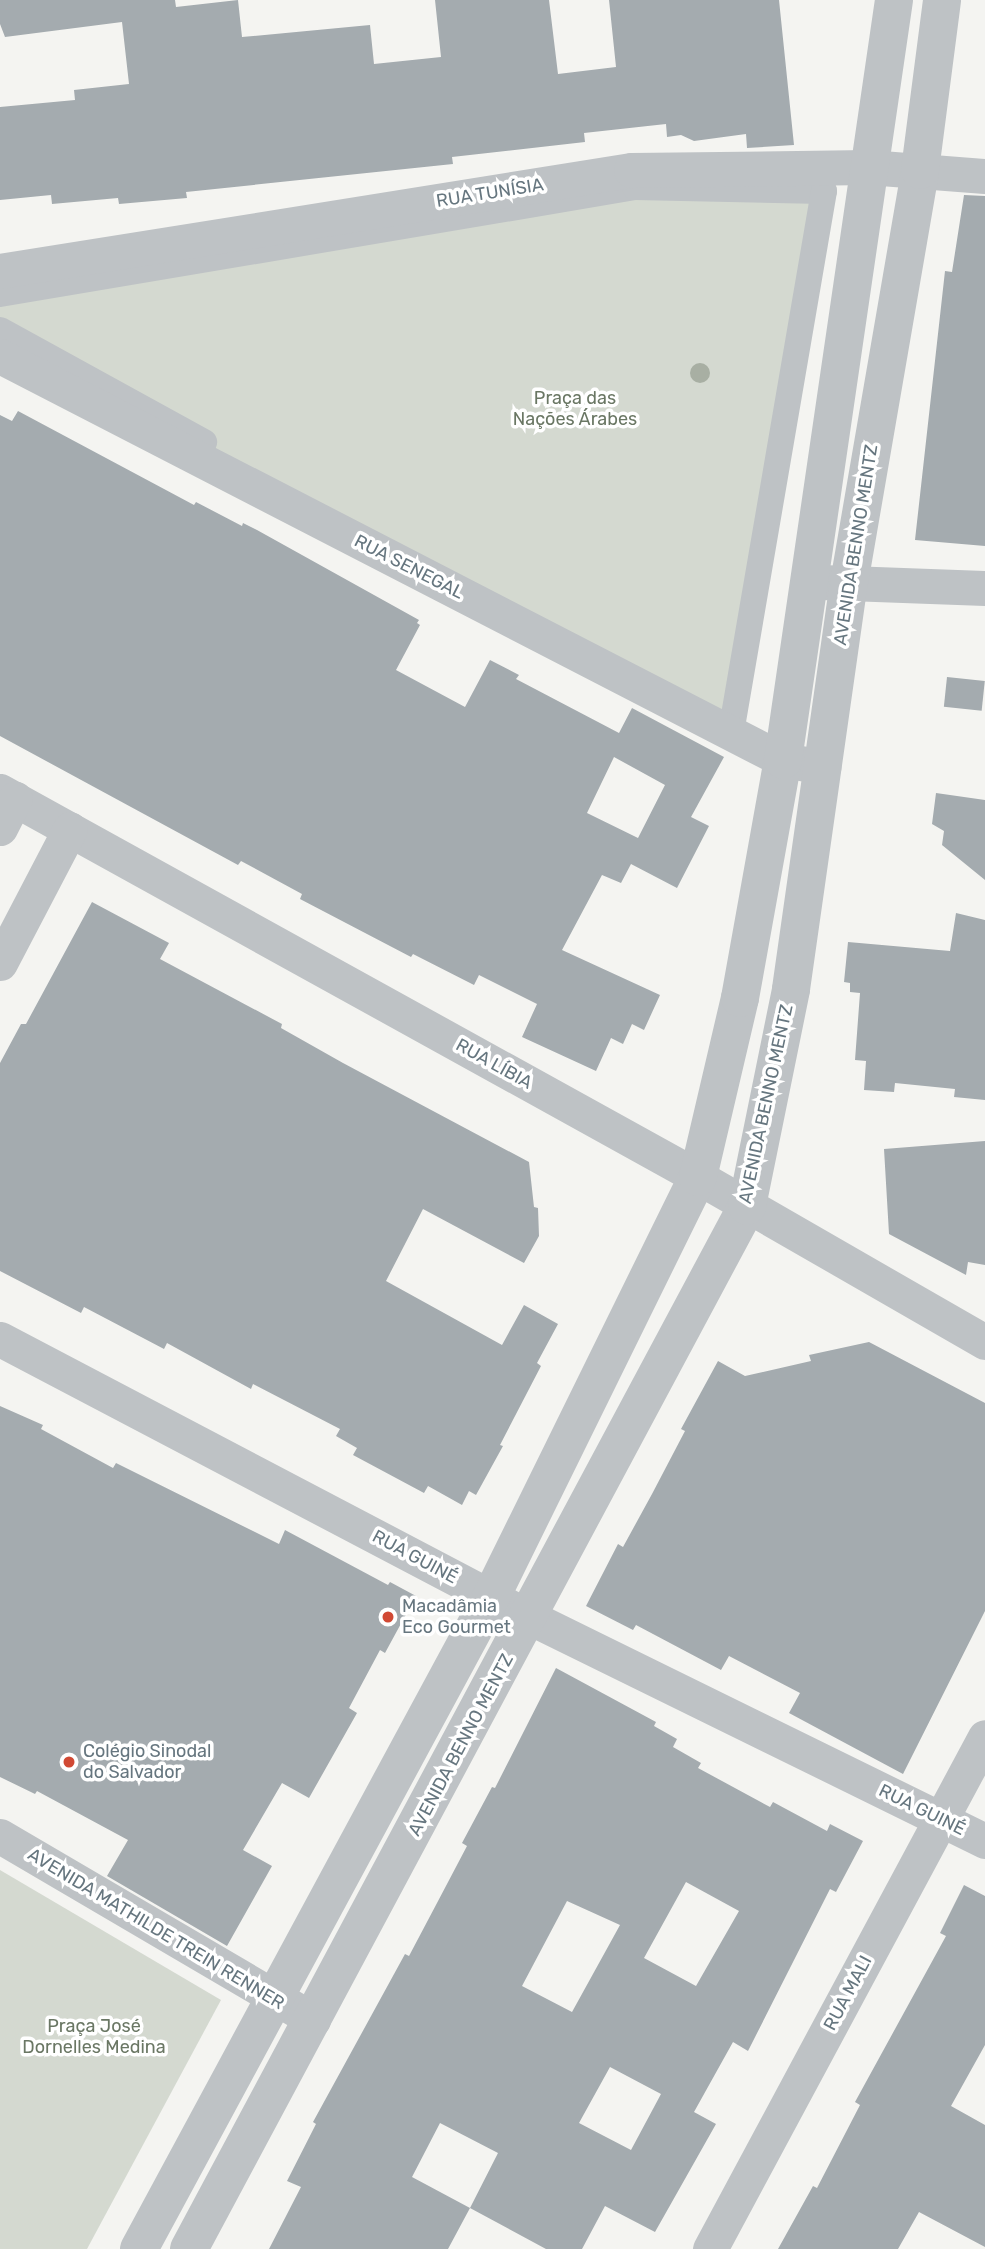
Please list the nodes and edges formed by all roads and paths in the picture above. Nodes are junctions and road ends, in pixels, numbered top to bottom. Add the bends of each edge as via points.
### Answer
1 (894, 0) edge
2 (942, 0) edge
3 (868, 167) junction
4 (920, 170) junction
5 (985, 176) edge
6 (0, 271) edge
7 (0, 294) edge
8 (0, 330) edge
9 (0, 356) edge
10 (810, 582) junction
11 (849, 583) junction
12 (985, 588) edge
13 (783, 761) junction
14 (823, 767) junction
15 (5, 806) edge
16 (70, 828) junction
17 (0, 963) edge
18 (698, 1177) junction
19 (747, 1206) junction
20 (0, 1339) edge
21 (985, 1342) edge
22 (491, 1597) junction
23 (529, 1617) junction
24 (985, 1737) edge
25 (942, 1819) junction
26 (0, 1836) edge
27 (985, 1841) edge
28 (272, 1998) junction
29 (313, 2020) junction
30 (187, 2160) junction
31 (226, 2179) junction
32 (139, 2249) edge
33 (189, 2249) edge
34 (710, 2249) edge

1 - 3 street
2 - 4 street, AVENIDA BENNO MENTZ
3 - 4 street, RUA TUNÍSIA
3 - 6 street, RUA TUNÍSIA via 631,170
3 - 10 street
4 - 5 street, RUA TUNÍSIA
4 - 11 street, AVENIDA BENNO MENTZ
7 - 8 street via 635,187 824,191 732,733
9 - 13 street, RUA SENEGAL
10 - 11 street
10 - 13 street
11 - 12 street
11 - 14 street, AVENIDA BENNO MENTZ
13 - 14 street, RUA SENEGAL
13 - 18 street via 740,998
14 - 19 street, AVENIDA BENNO MENTZ via 791,989
15 - 16 street, RUA LÍBIA
16 - 17 street
16 - 18 street, RUA LÍBIA
18 - 19 street, RUA LÍBIA
18 - 22 street
19 - 21 street, RUA LÍBIA
19 - 23 street, AVENIDA BENNO MENTZ
20 - 22 street, RUA GUINÉ
22 - 23 street, RUA GUINÉ
22 - 28 street
23 - 25 street, RUA GUINÉ
23 - 29 street, AVENIDA BENNO MENTZ
24 - 25 street, RUA MALI
25 - 27 street, RUA GUINÉ
25 - 34 street, RUA MALI
26 - 28 street, AVENIDA MATHILDE TREIN RENNER
28 - 29 street, AVENIDA MATHILDE TREIN RENNER
28 - 30 street
29 - 31 street, AVENIDA BENNO MENTZ
30 - 31 street
30 - 32 street
31 - 33 street, AVENIDA BENNO MENTZ

